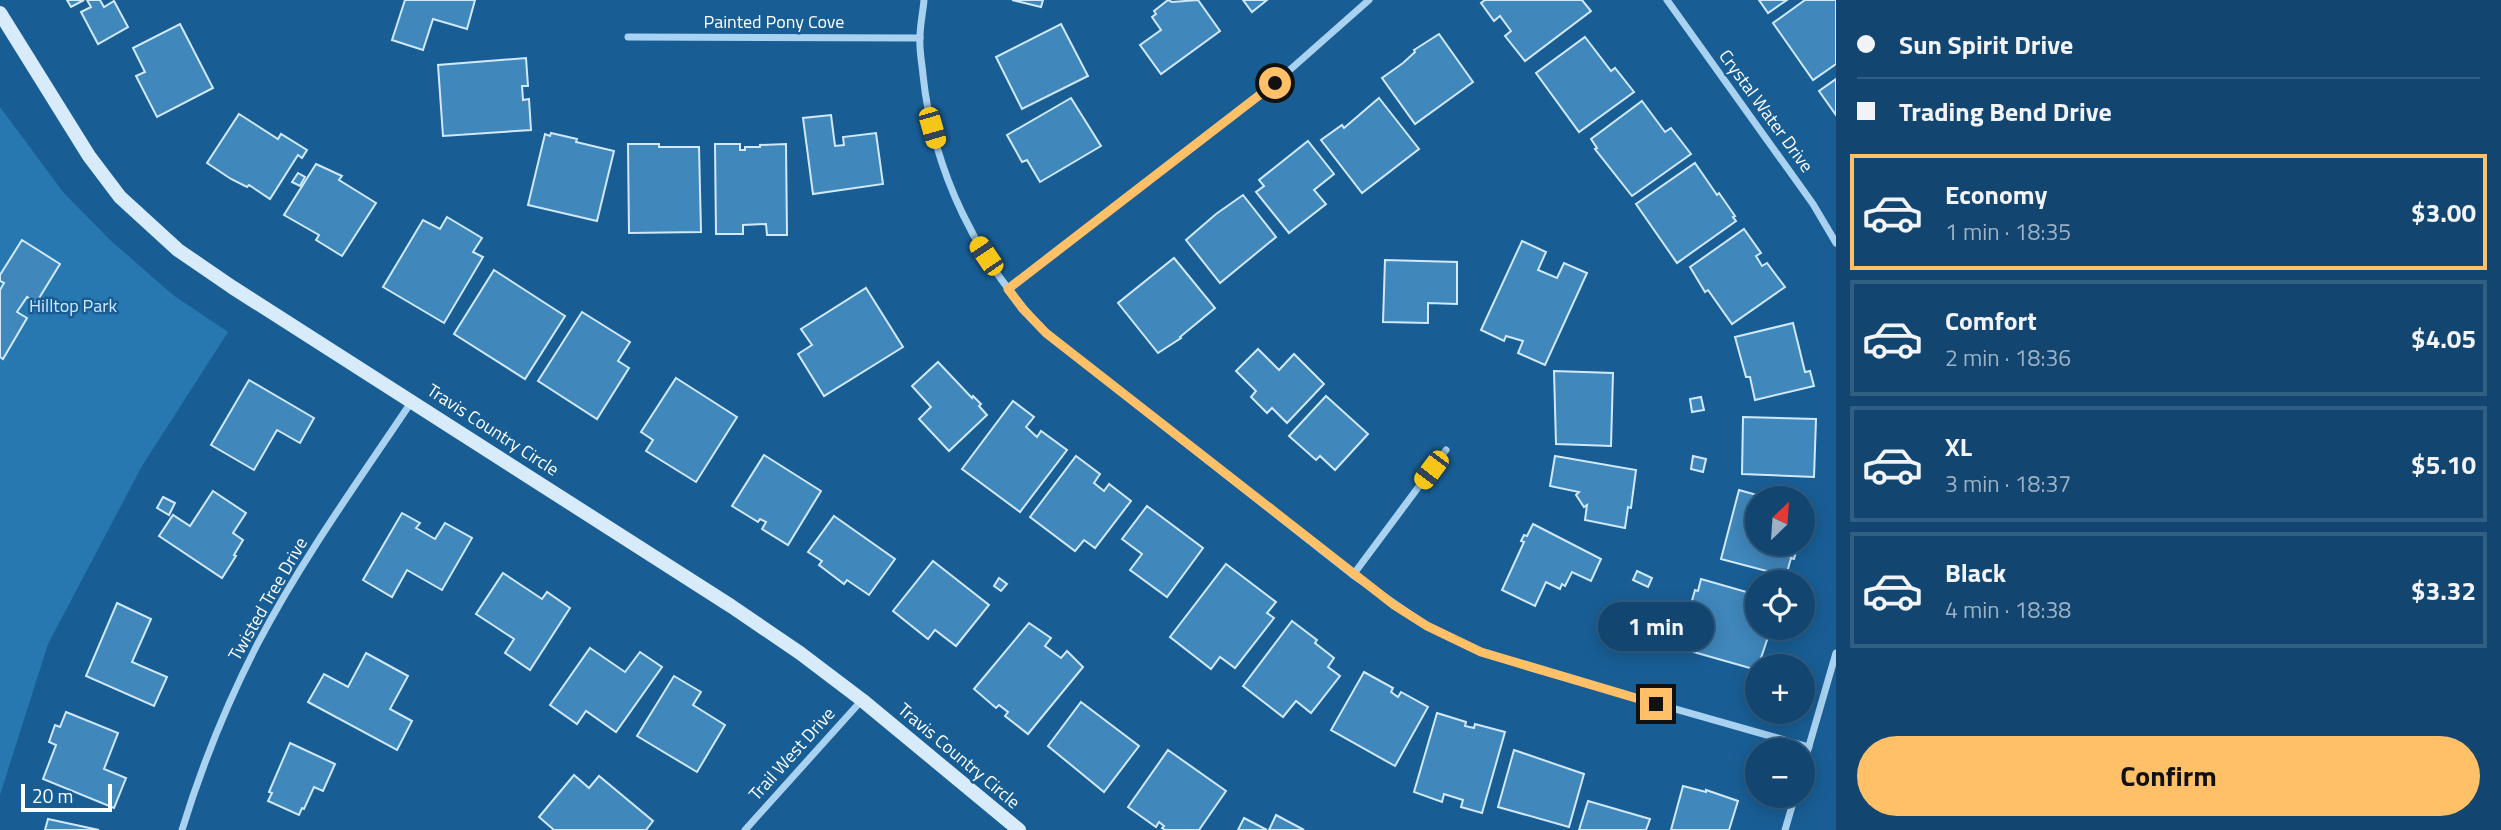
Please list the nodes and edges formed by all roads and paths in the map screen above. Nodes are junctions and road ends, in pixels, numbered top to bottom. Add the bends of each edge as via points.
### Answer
1 (924, 0) edge
2 (1369, 0) edge
3 (1667, 0) edge
4 (0, 13) edge
5 (628, 37) dead end
6 (919, 38) junction
7 (1836, 243) edge
8 (1008, 289) junction
9 (412, 401) junction
10 (1446, 450) dead end
11 (1353, 575) junction
12 (1836, 653) edge
13 (862, 700) junction
14 (1778, 738) edge
15 (1812, 738) edge
16 (1791, 808) edge
17 (182, 830) edge
18 (745, 830) edge
19 (1019, 830) edge
20 (1785, 830) edge

1 - 6 street
2 - 8 street via 1275,83
3 - 7 street, Crystal Water Drive
4 - 9 street, Travis Country Circle via 89,156 144,221 232,287
5 - 6 street, Painted Pony Cove
6 - 8 street via 927,102 944,172 975,240
8 - 11 street via 1046,333
9 - 13 street, Travis Country Circle via 731,606
9 - 17 street, Twisted Tree Drive via 298,573 259,642 213,741
10 - 11 street
11 - 14 street via 1427,626 1481,652
12 - 15 street
13 - 18 street, Trail West Drive
13 - 19 street, Travis Country Circle
16 - 20 street

